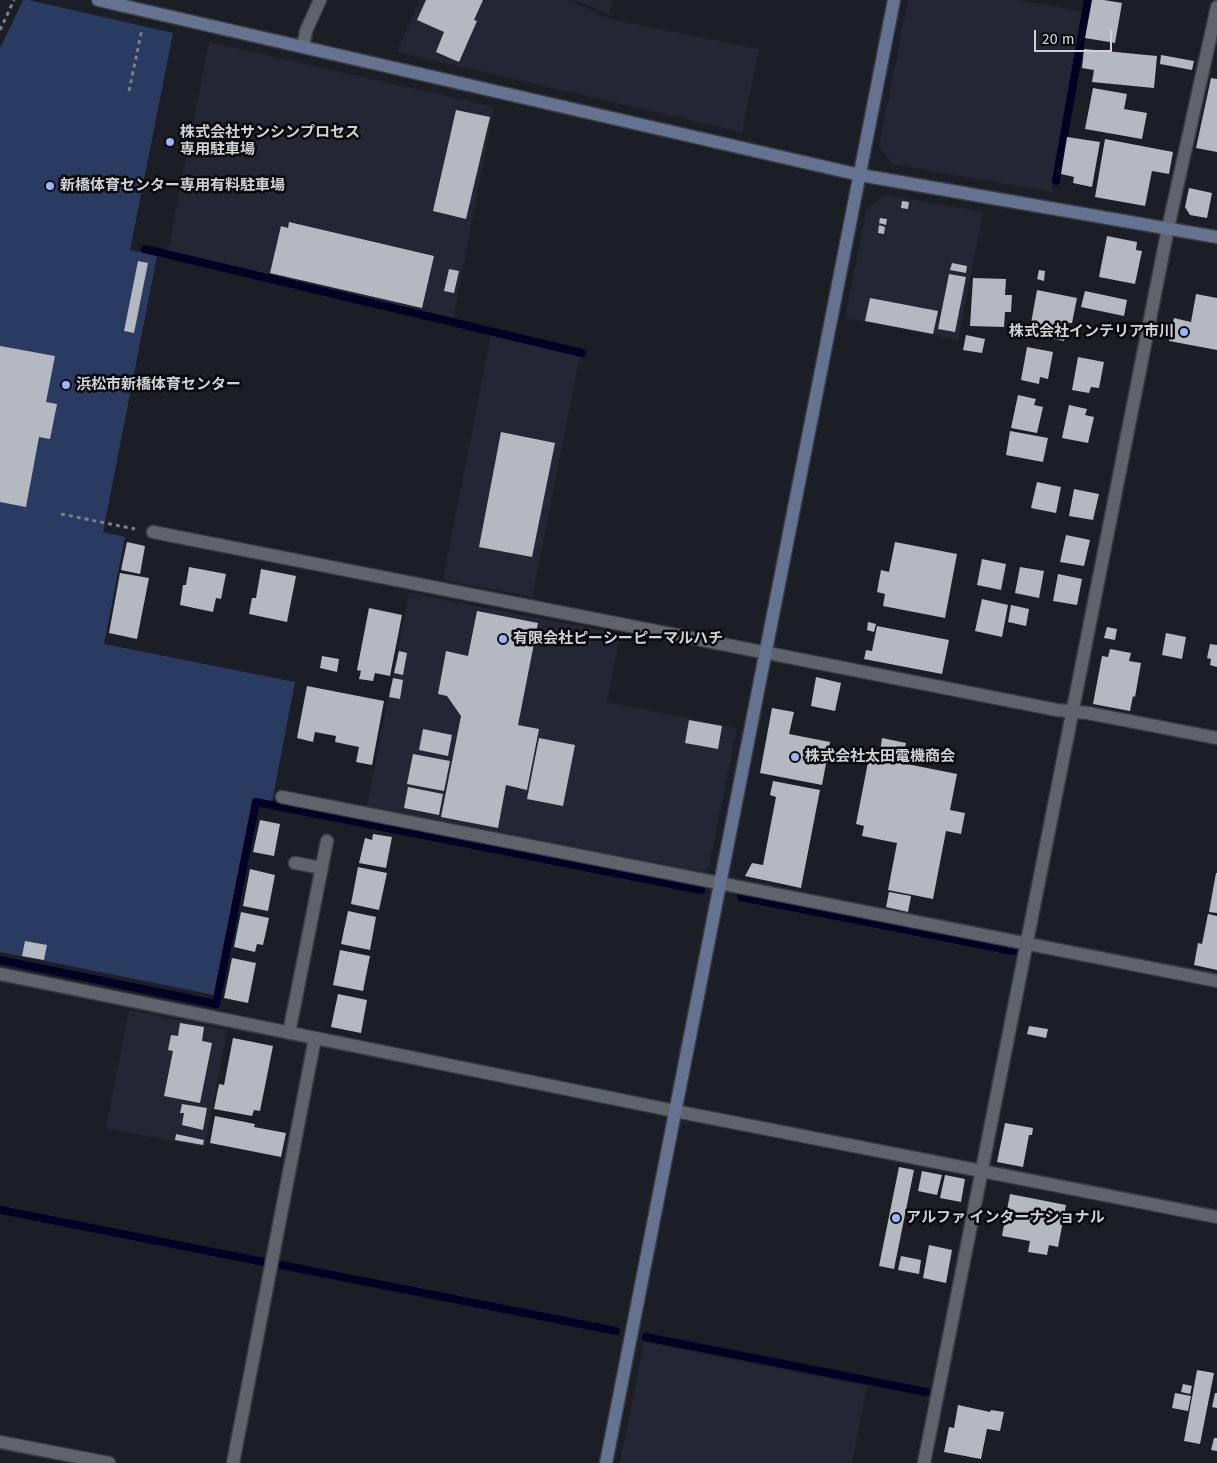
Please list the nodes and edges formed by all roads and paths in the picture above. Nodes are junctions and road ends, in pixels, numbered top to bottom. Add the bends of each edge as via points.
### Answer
1 (14, 0) edge
2 (98, 0) edge
3 (320, 0) edge
4 (894, 0) edge
5 (1217, 7) edge
6 (145, 11) junction
7 (0, 30) edge
8 (303, 47) junction
9 (129, 91) dead end
10 (860, 175) junction
11 (1168, 228) junction
12 (1217, 237) edge
13 (61, 514) dead end
14 (153, 532) joint
15 (766, 653) junction
16 (1072, 711) junction
17 (1217, 738) edge
18 (282, 797) dead end
19 (327, 841) dead end
20 (295, 863) dead end
21 (322, 868) junction
22 (720, 883) junction
23 (1026, 944) junction
24 (0, 974) edge
25 (1217, 981) edge
26 (289, 1032) junction
27 (315, 1038) junction
28 (675, 1111) junction
29 (982, 1171) junction
30 (1217, 1217) edge
31 (0, 1442) edge
32 (109, 1463) edge
33 (233, 1463) edge
34 (606, 1463) edge
35 (924, 1463) edge

1 - 7 path
2 - 6 street
3 - 8 street via 306,31
4 - 10 street
5 - 11 street
6 - 8 street
6 - 9 path
8 - 10 street
10 - 11 street
10 - 15 street
11 - 12 street
11 - 16 street
13 - 14 path
14 - 15 street
15 - 16 street
15 - 22 street
16 - 17 street
16 - 23 street
18 - 22 street
19 - 21 street
20 - 21 street
21 - 26 street
22 - 23 street
22 - 28 street
23 - 25 street
23 - 29 street
24 - 26 street
26 - 27 street
27 - 28 street
27 - 33 street
28 - 29 street
28 - 34 street
29 - 30 street
29 - 35 street
31 - 32 street

